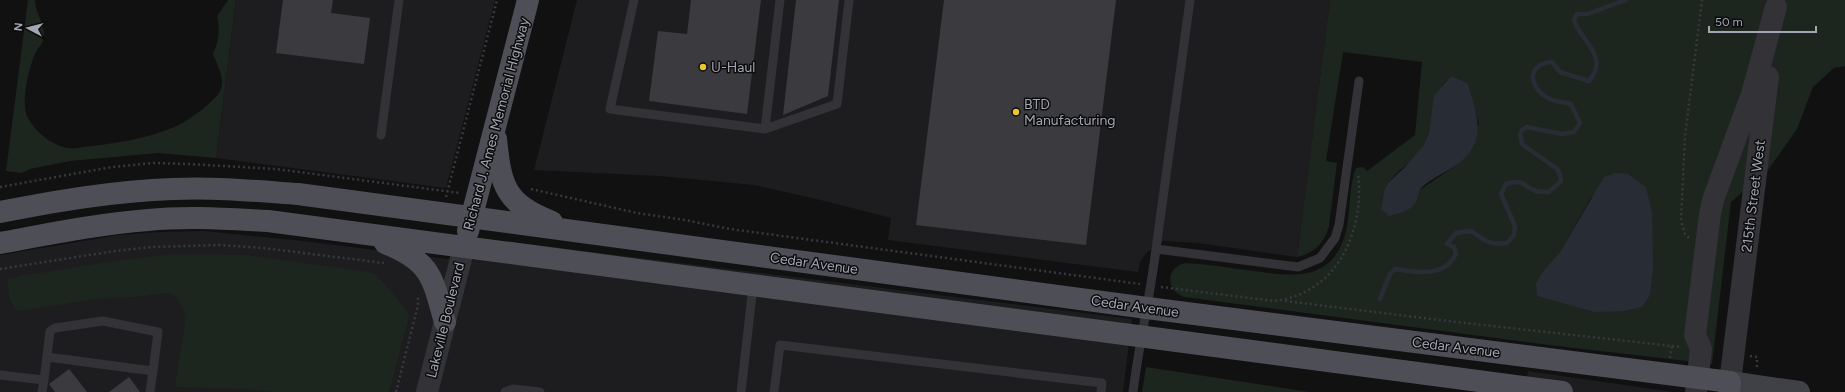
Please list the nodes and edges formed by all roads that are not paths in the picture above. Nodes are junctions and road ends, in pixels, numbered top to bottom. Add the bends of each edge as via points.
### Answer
1 (399, 0) edge
2 (528, 0) edge
3 (634, 0) edge
4 (780, 0) edge
5 (849, 0) edge
6 (1190, 0) edge
7 (1777, 4) edge
8 (1359, 81) dead end
9 (495, 124) junction
10 (765, 129) junction
11 (381, 135) dead end
12 (474, 207) junction
13 (0, 212) edge
14 (571, 231) junction
15 (360, 233) junction
16 (0, 243) edge
17 (464, 247) junction
18 (1156, 249) junction
19 (753, 286) junction
20 (1148, 308) junction
21 (444, 322) junction
22 (1141, 336) junction
23 (47, 356) junction
24 (153, 372) junction
25 (0, 375) edge
26 (44, 380) junction
27 (1697, 385) edge
28 (1730, 387) edge
29 (42, 392) edge
30 (150, 392) edge
31 (426, 392) edge
32 (505, 392) edge
33 (540, 392) edge
34 (740, 392) edge
35 (774, 392) edge
36 (1101, 392) edge
37 (1133, 392) edge
38 (1562, 392) edge
39 (1799, 392) edge

1 - 11 lane
2 - 9 main road, Richard J. Ames Memorial Highway
3 - 10 lane via 610,109
4 - 10 lane
5 - 10 lane via 837,104
6 - 18 lane
7 - 27 street via 1752,94 1713,200 1695,335 1701,349
7 - 28 street, 215th Street West
8 - 18 lane via 1339,225 1335,238 1320,258 1298,267
9 - 12 main road, Richard J. Ames Memorial Highway
9 - 14 main road via 501,178 508,192 532,214
12 - 13 main road, Cedar Avenue via 200,188 105,194
12 - 14 main road, Cedar Avenue
12 - 17 main road, Richard J. Ames Memorial Highway
14 - 20 main road, Cedar Avenue
15 - 16 main road via 268,222 200,218 97,226
15 - 17 main road, Cedar Avenue
15 - 21 main road via 407,252 427,269 435,286
17 - 19 main road, Cedar Avenue
17 - 21 street, Lakeville Boulevard
18 - 20 lane
19 - 22 main road, Cedar Avenue
19 - 34 lane
20 - 22 lane
20 - 27 main road, Cedar Avenue via 1668,374
21 - 31 street, Lakeville Boulevard
22 - 37 lane
22 - 38 main road, Cedar Avenue
23 - 24 lane
23 - 24 lane via 50,331 103,321 158,332
23 - 26 lane
24 - 30 lane
25 - 26 lane
26 - 29 lane
27 - 28 main road, Cedar Avenue
28 - 39 main road, Cedar Avenue
32 - 33 lane via 513,389
35 - 36 lane via 780,345 1102,383

